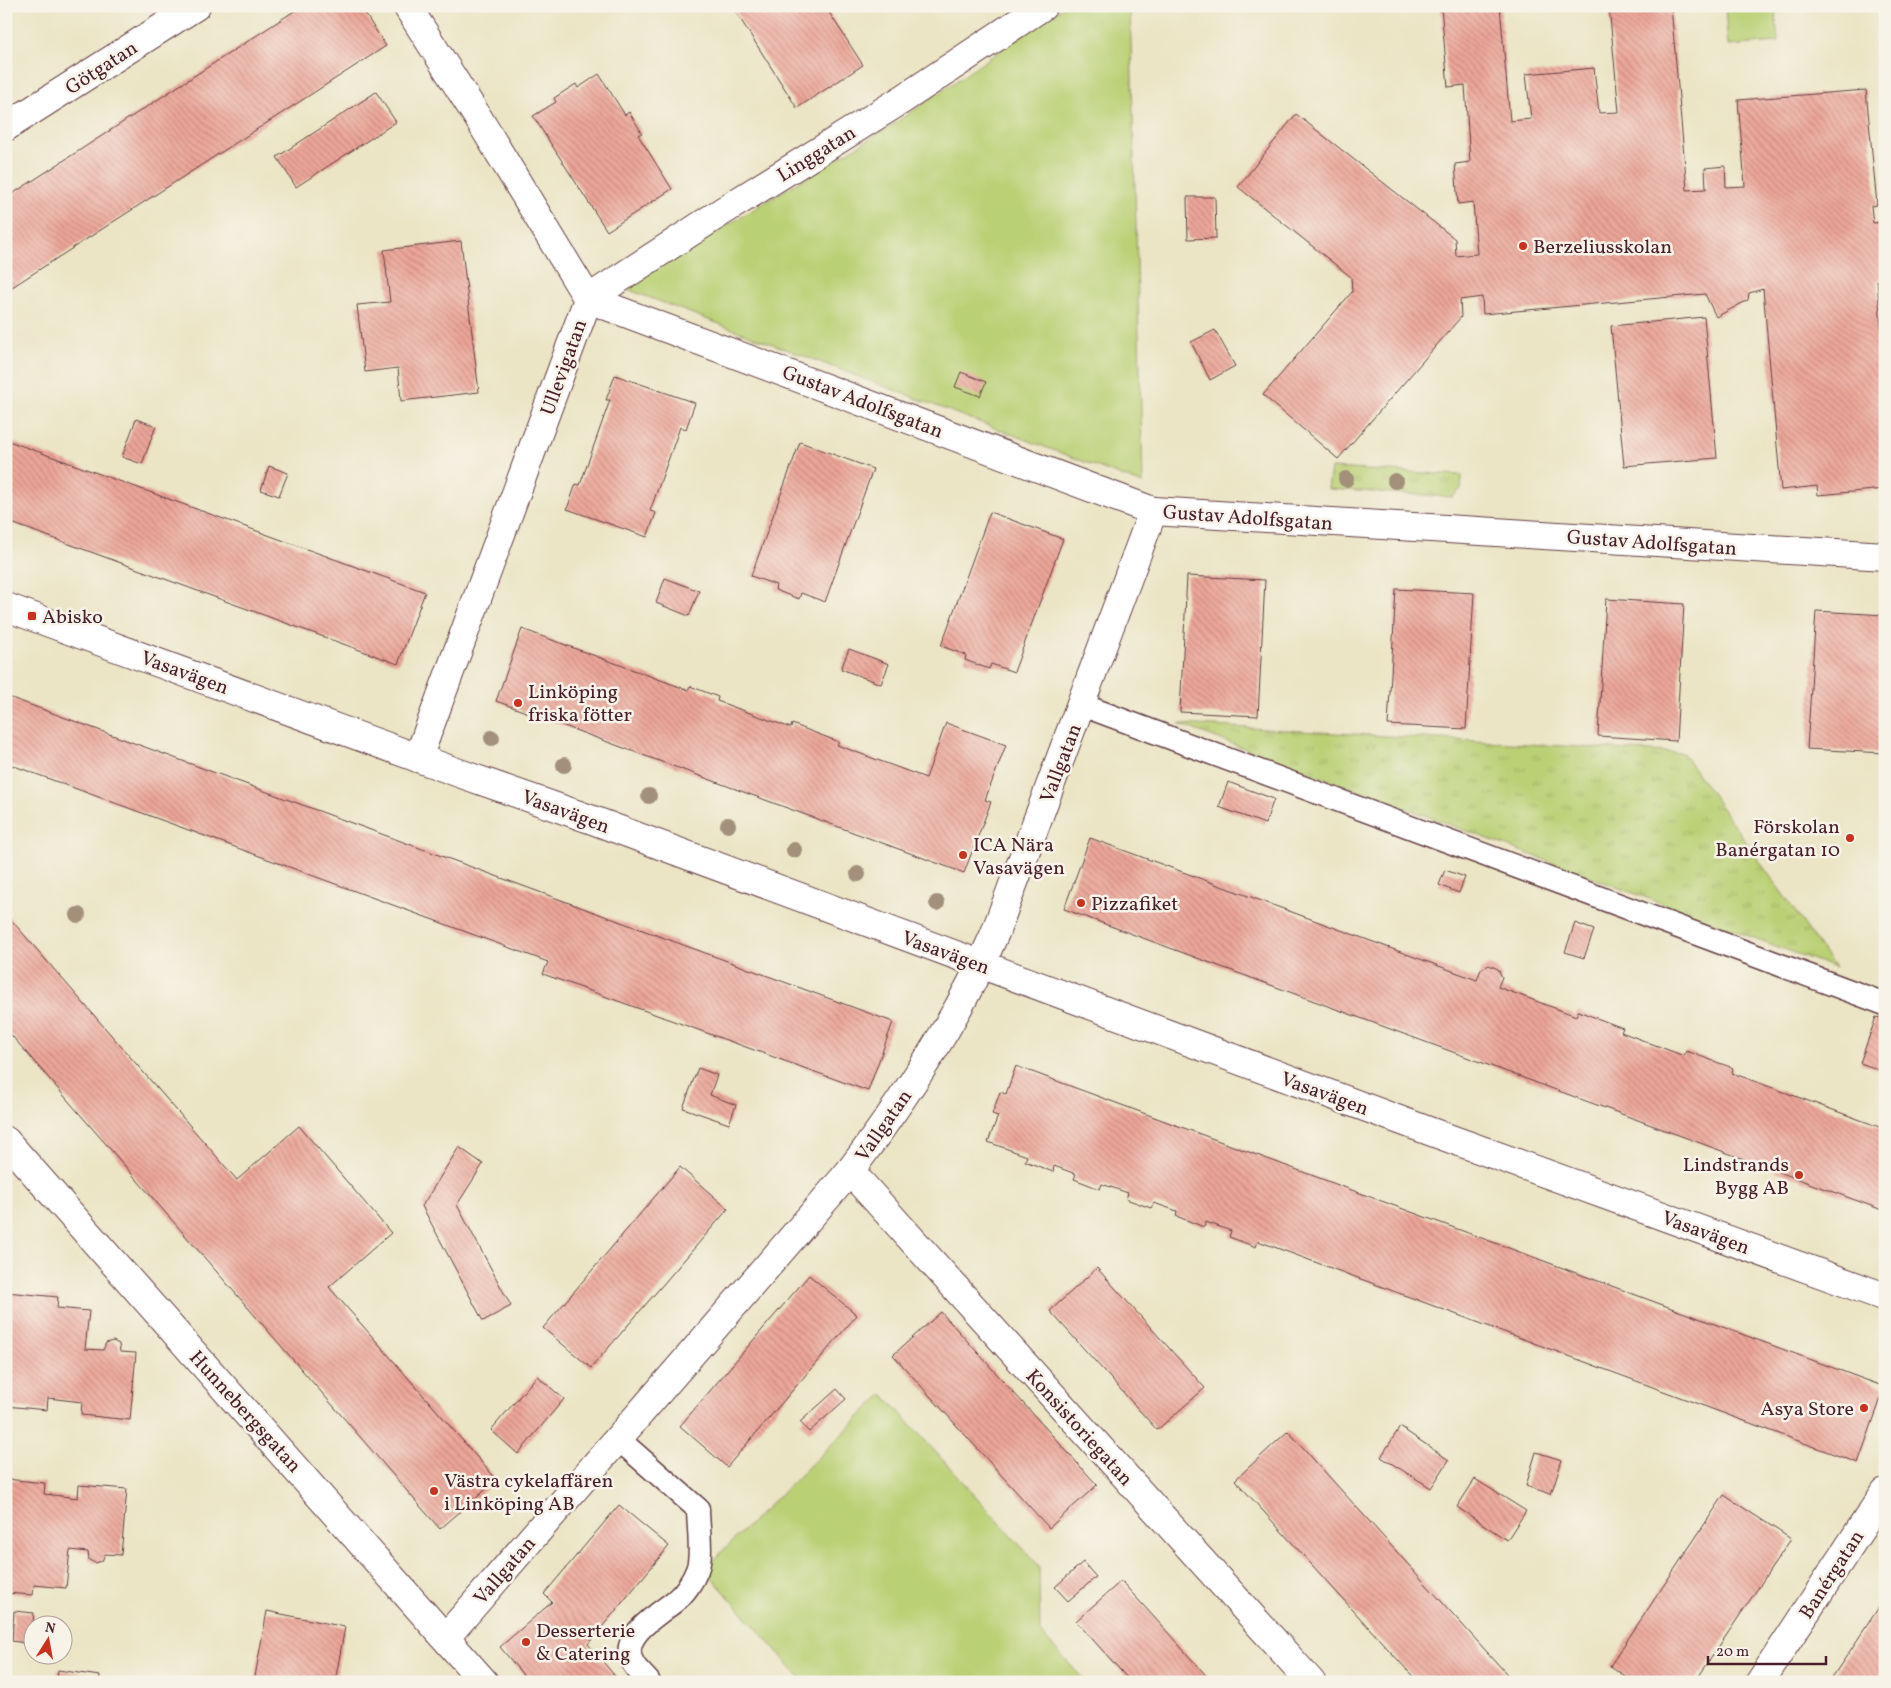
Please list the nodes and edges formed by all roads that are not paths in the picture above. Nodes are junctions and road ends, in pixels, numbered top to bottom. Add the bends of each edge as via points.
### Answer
1 (196, 6) edge
2 (407, 6) edge
3 (1043, 6) edge
4 (6, 127) edge
5 (588, 299) junction
6 (1153, 511) junction
7 (1885, 556) edge
8 (6, 607) edge
9 (1082, 704) junction
10 (418, 758) junction
11 (981, 965) junction
12 (1885, 1004) edge
13 (6, 1141) edge
14 (850, 1171) junction
15 (1885, 1297) edge
16 (617, 1438) junction
17 (1885, 1492) edge
18 (446, 1637) junction
19 (484, 1682) edge
20 (649, 1682) edge
21 (1311, 1682) edge
22 (1760, 1682) edge

1 - 4 street, Götgatan
2 - 5 street, Ullevigatan
3 - 5 street, Linggatan
5 - 6 street, Gustav Adolfsgatan
5 - 10 street, Ullevigatan
6 - 7 street, Gustav Adolfsgatan
6 - 9 street, Vallgatan
8 - 10 street, Vasavägen
9 - 11 street, Vallgatan
9 - 12 lane
10 - 11 street, Vasavägen
11 - 14 street, Vallgatan via 927,1062
11 - 15 street, Vasavägen
13 - 18 street, Hunnebergsgatan
14 - 16 street, Vallgatan
14 - 21 street, Konsistoriegatan
16 - 18 street, Vallgatan
16 - 20 lane via 698,1509 698,1570 676,1601 637,1632 630,1647 633,1664
17 - 22 street, Banérgatan
18 - 19 street, Hunnebergsgatan

